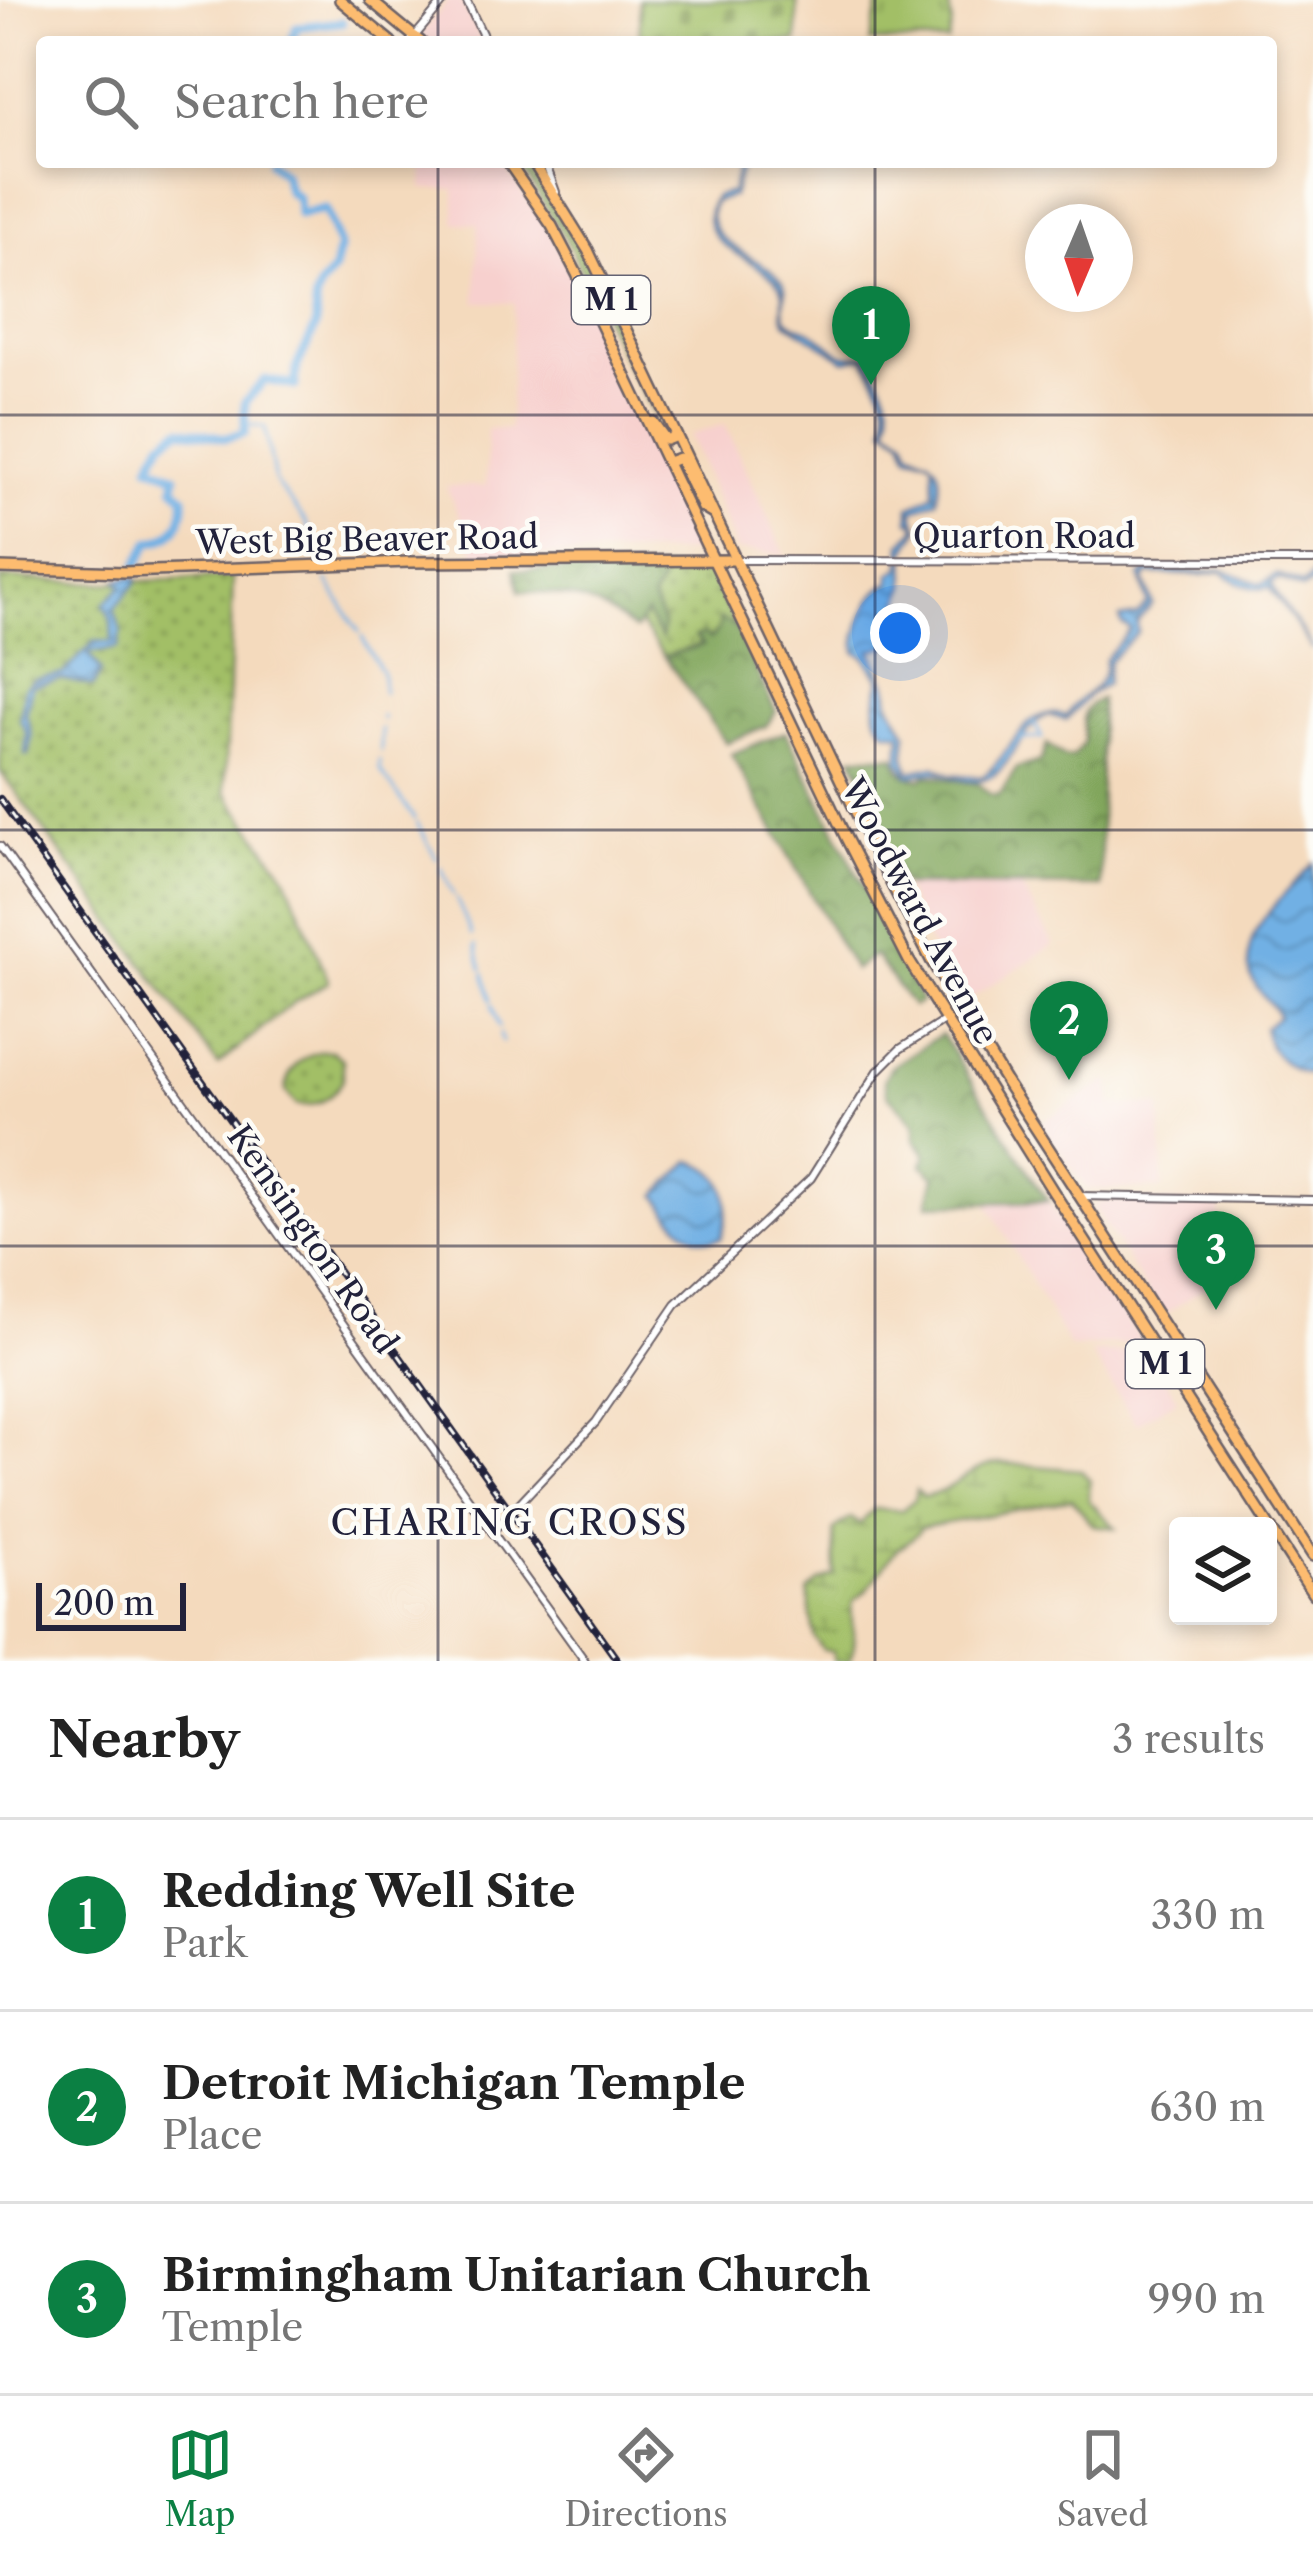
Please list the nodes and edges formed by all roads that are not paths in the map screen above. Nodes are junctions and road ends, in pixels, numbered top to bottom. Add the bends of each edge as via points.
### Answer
1 (340, 0) edge
2 (370, 0) edge
3 (445, 0) edge
4 (466, 0) edge
5 (384, 36) edge
6 (410, 36) edge
7 (418, 36) edge
8 (483, 36) edge
9 (515, 168) edge
10 (537, 168) edge
11 (547, 168) edge
12 (559, 201) junction
13 (642, 409) junction
14 (676, 436) junction
15 (668, 462) junction
16 (713, 514) junction
17 (714, 560) junction
18 (736, 560) junction
19 (1313, 561) edge
20 (0, 568) edge
21 (795, 684) junction
22 (775, 688) junction
23 (809, 714) junction
24 (790, 720) junction
25 (0, 846) edge
26 (875, 852) junction
27 (856, 858) junction
28 (896, 894) junction
29 (878, 903) junction
30 (944, 1021) junction
31 (982, 1046) junction
32 (965, 1054) junction
33 (1005, 1081) junction
34 (987, 1089) junction
35 (1054, 1193) junction
36 (1079, 1196) junction
37 (1313, 1200) edge
38 (1127, 1271) junction
39 (1108, 1276) junction
40 (492, 1532) junction
41 (1313, 1556) edge
42 (1311, 1588) edge
43 (585, 1661) edge

1 - 5 main road
2 - 6 main road
3 - 7 street
4 - 8 street
9 - 13 main road, M 1 via 556,232
10 - 12 main road, M 1
11 - 12 street
12 - 14 main road, M 1
13 - 14 main road via 666,440
13 - 15 main road, Woodward Avenue / M 1
14 - 16 main road, M 1
15 - 16 main road via 679,458
15 - 17 main road, Woodward Avenue / M 1
16 - 18 main road, M 1
17 - 18 main road, West Big Beaver Road
17 - 20 main road, West Big Beaver Road
17 - 22 main road, Woodward Avenue / M 1
18 - 19 street, Quarton Road
18 - 21 main road, M 1
21 - 22 main road
21 - 23 main road, M 1
22 - 24 main road, Woodward Avenue / M 1
23 - 24 main road
23 - 26 main road, Woodward Avenue / M 1
24 - 27 main road, Woodward Avenue / M 1
25 - 40 street, Kensington Road
26 - 27 main road via 867,861
26 - 28 main road, Woodward Avenue / M 1
27 - 29 main road, Woodward Avenue / M 1
28 - 29 main road
28 - 31 main road, Woodward Avenue / M 1
29 - 30 main road, Woodward Avenue / M 1
30 - 32 main road, Woodward Avenue / M 1
30 - 40 street via 878,1071 811,1178 676,1305 596,1422
31 - 32 main road
31 - 33 main road, Woodward Avenue / M 1
32 - 34 main road, Woodward Avenue / M 1
33 - 34 main road
33 - 36 main road, Woodward Avenue / M 1
34 - 35 main road, Woodward Avenue / M 1
35 - 36 main road
35 - 39 main road, Woodward Avenue / M 1
36 - 37 street
36 - 38 main road, Woodward Avenue / M 1
38 - 39 main road via 1112,1265
38 - 41 main road, Woodward Avenue / M 1
39 - 42 main road, Woodward Avenue / M 1
40 - 43 street, Kensington Road

